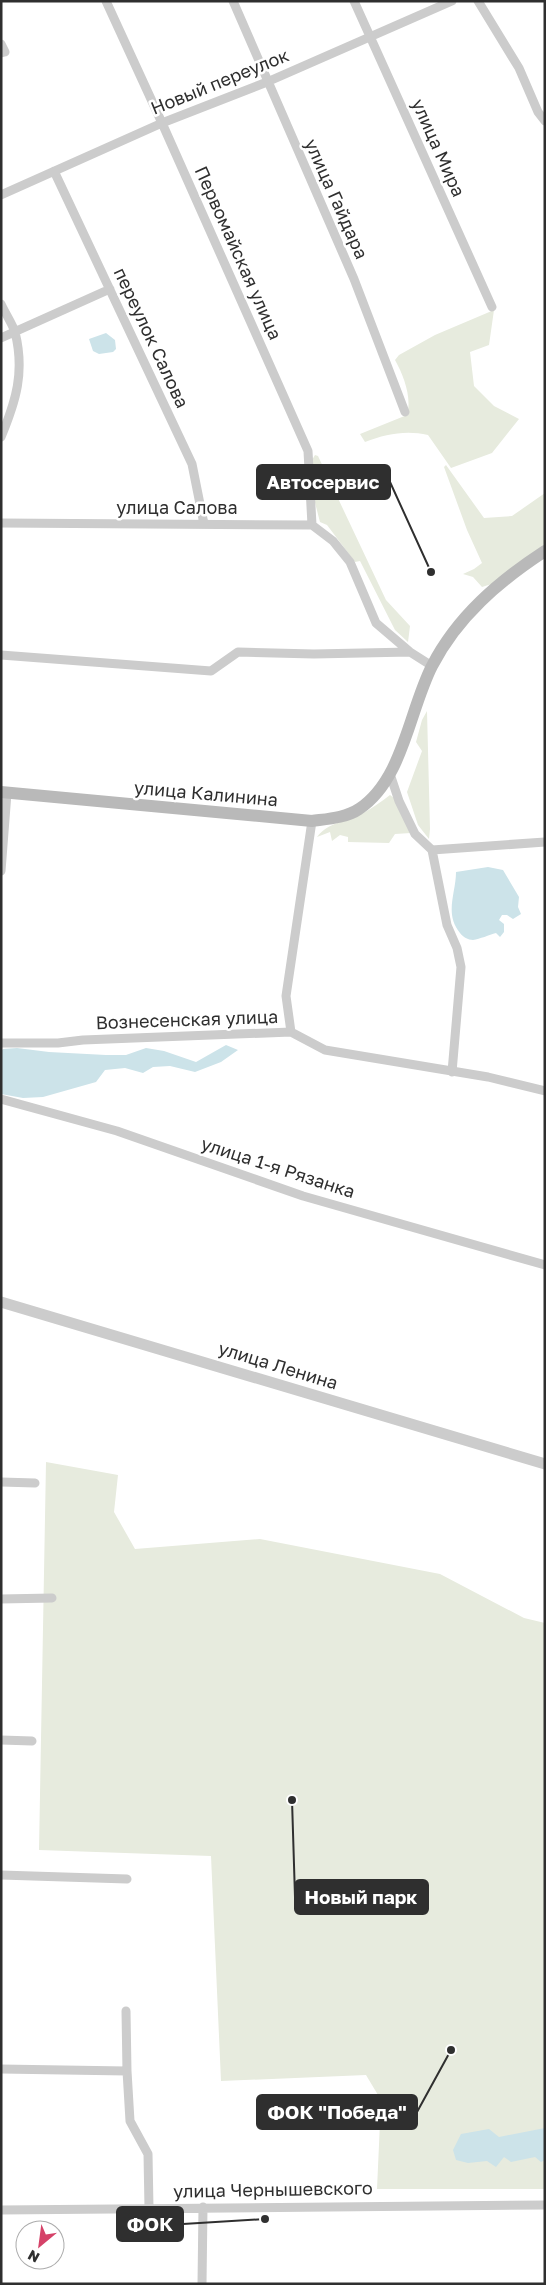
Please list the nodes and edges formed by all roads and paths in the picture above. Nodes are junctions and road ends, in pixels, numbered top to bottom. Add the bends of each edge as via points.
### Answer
1 (106, 1) edge
2 (233, 1) edge
3 (354, 1) edge
4 (452, 1) edge
5 (478, 1) edge
6 (370, 36) junction
7 (1, 44) edge
8 (1, 53) edge
9 (267, 82) junction
10 (545, 122) edge
11 (162, 123) junction
12 (54, 171) junction
13 (1, 195) edge
14 (110, 289) junction
15 (1, 304) edge
16 (492, 307) dead end
17 (14, 332) junction
18 (1, 338) edge
19 (405, 412) dead end
20 (1, 437) edge
21 (1, 523) edge
22 (204, 524) junction
23 (312, 525) junction
24 (545, 551) edge
25 (410, 652) junction
26 (1, 655) edge
27 (432, 666) junction
28 (390, 774) junction
29 (4, 793) edge
30 (312, 821) junction
31 (545, 842) edge
32 (432, 850) junction
33 (1, 871) edge
34 (291, 1032) junction
35 (1, 1043) edge
36 (452, 1072) junction
37 (545, 1091) edge
38 (1, 1099) edge
39 (545, 1266) edge
40 (1, 1302) edge
41 (545, 1464) edge
42 (1, 1482) edge
43 (35, 1483) dead end
44 (52, 1598) dead end
45 (1, 1599) edge
46 (1, 1740) edge
47 (32, 1741) dead end
48 (1, 1875) edge
49 (127, 1879) dead end
50 (126, 2011) dead end
51 (1, 2069) edge
52 (127, 2070) junction
53 (545, 2205) edge
54 (203, 2207) junction
55 (149, 2208) junction
56 (1, 2210) edge
57 (202, 2284) edge

1 - 11 street, Первомайская улица
2 - 9 street, улица Гайдара
3 - 6 street, улица Мира
4 - 6 street, Новый переулок
5 - 10 street via 519,68
6 - 9 street, Новый переулок
6 - 16 street, улица Мира
7 - 8 street via 5,52
9 - 11 street, Новый переулок
9 - 19 street, улица Гайдара via 354,279
11 - 12 street, Новый переулок
11 - 23 street, Первомайская улица via 308,451
12 - 13 street, Новый переулок
12 - 14 street, переулок Салова
14 - 17 street
14 - 22 street, переулок Салова via 192,464
15 - 17 street
17 - 18 street
17 - 20 street via 20,368 15,404
21 - 22 street, улица Салова
22 - 23 street, улица Салова
23 - 25 street via 333,541 350,562 376,623
24 - 27 main road, улица Калинина via 506,578 463,619
25 - 26 street via 238,652 211,671
25 - 27 street
27 - 28 main road, улица Калинина
28 - 30 main road, улица Калинина via 375,796 358,810
28 - 32 street via 415,834
29 - 30 main road, улица Калинина
29 - 33 street
30 - 34 street via 286,996
31 - 32 street
32 - 36 street via 447,925 461,967
34 - 35 street, Вознесенская улица
34 - 36 street, Вознесенская улица via 324,1050
36 - 37 street, Вознесенская улица
38 - 39 street, улица 1-я Рязанка via 117,1131 303,1196
40 - 41 street, улица Ленина
42 - 43 street
44 - 45 street
46 - 47 street
48 - 49 street
50 - 52 street
51 - 52 street
52 - 55 street via 130,2121 148,2154
53 - 54 street, улица Чернышевского
54 - 55 street, улица Чернышевского
54 - 57 street
55 - 56 street, улица Чернышевского

